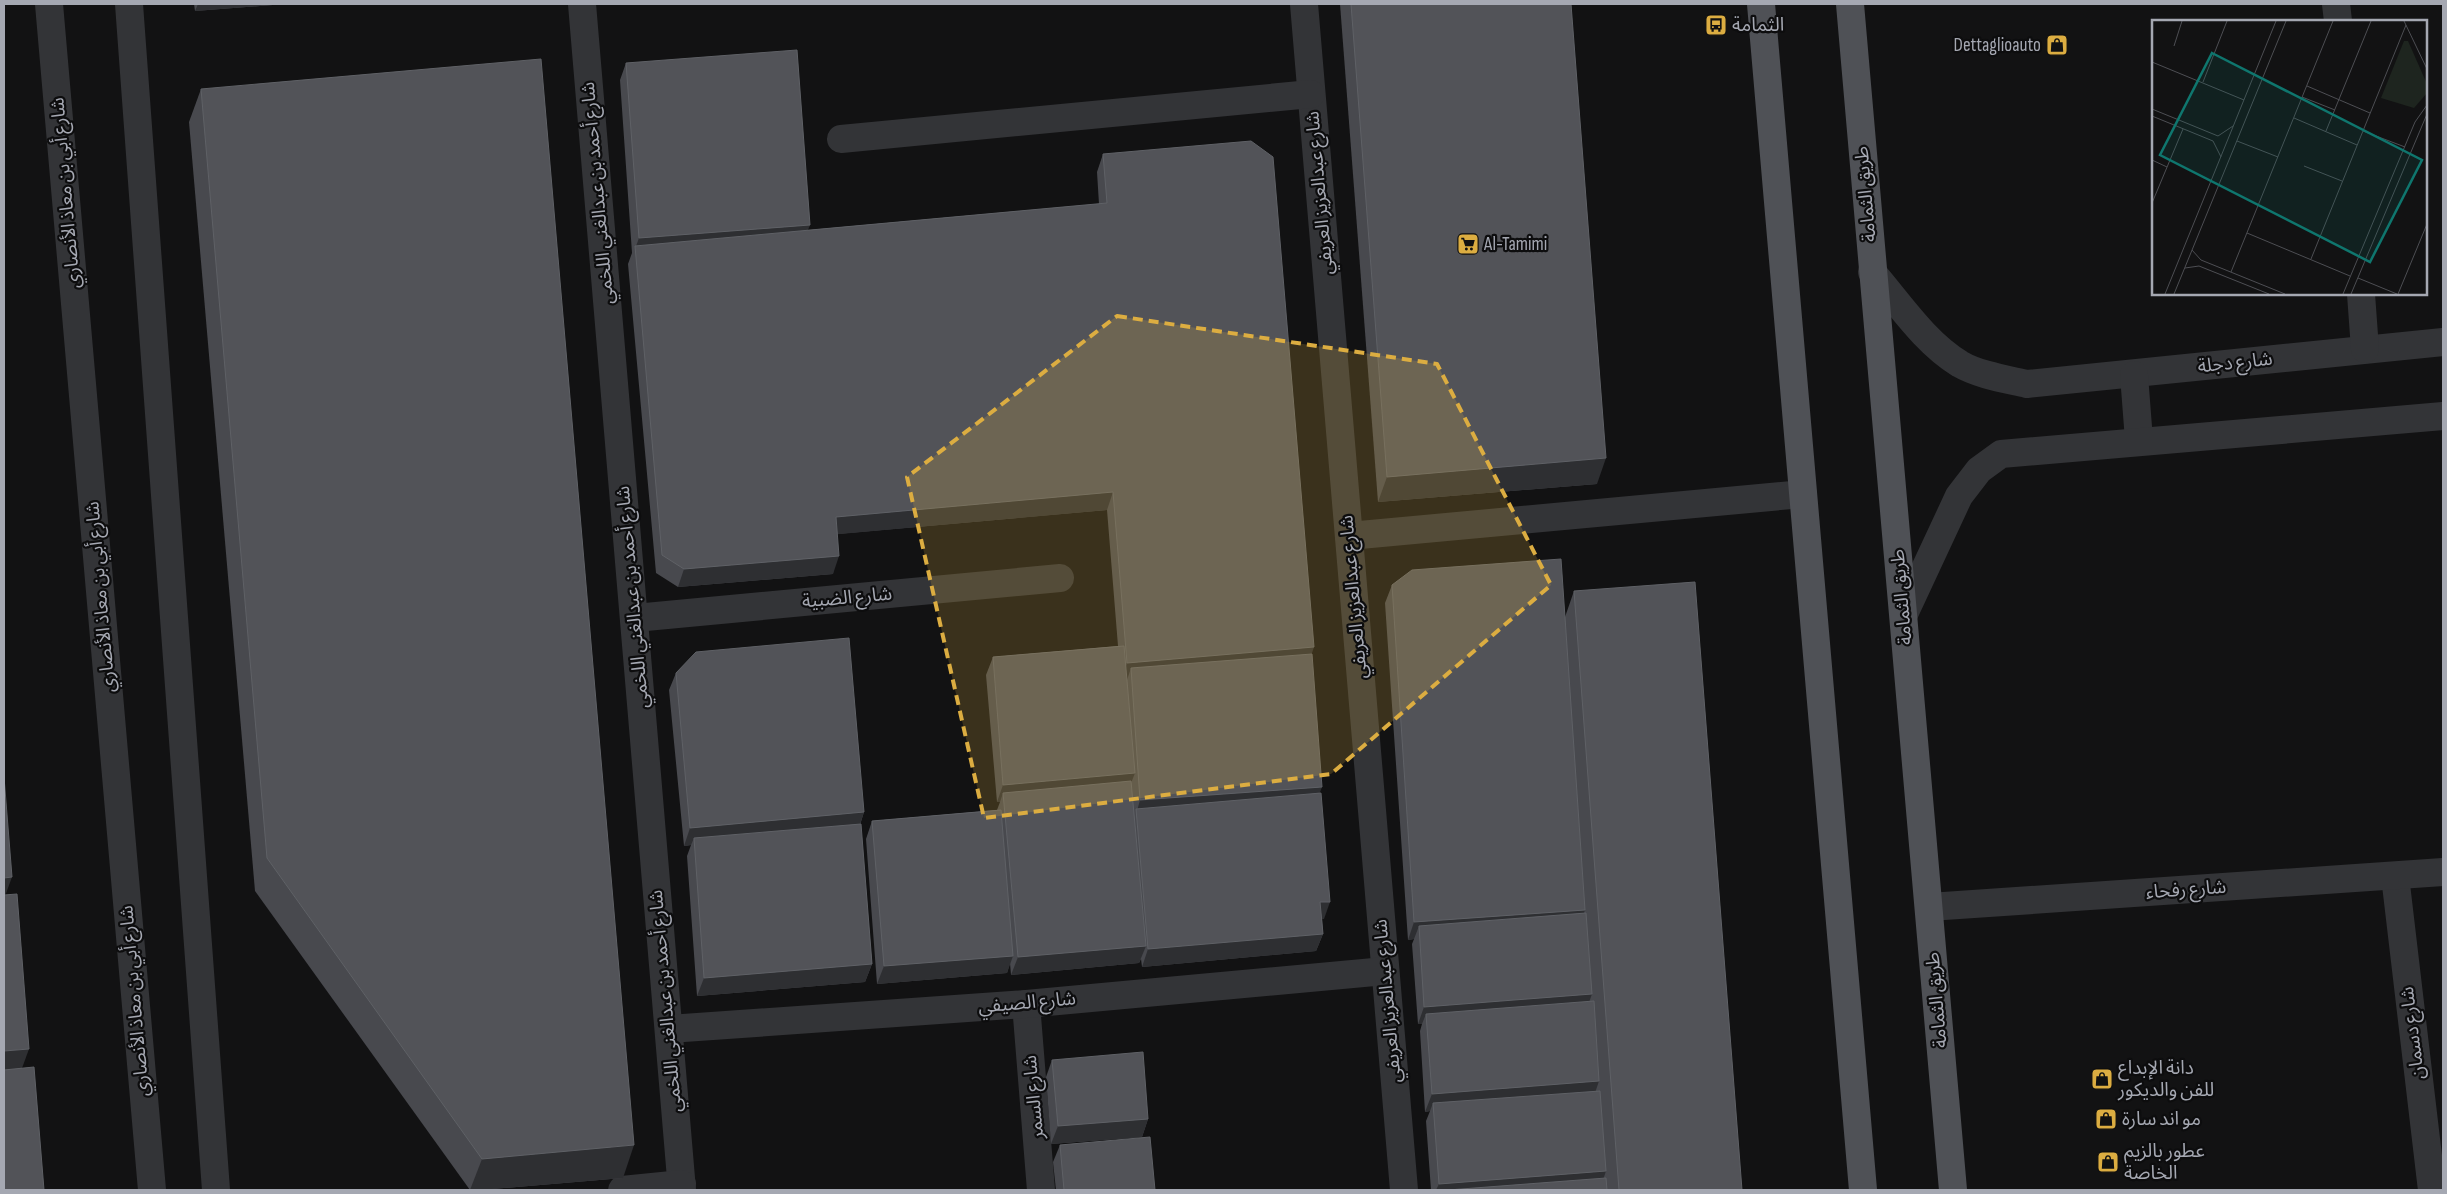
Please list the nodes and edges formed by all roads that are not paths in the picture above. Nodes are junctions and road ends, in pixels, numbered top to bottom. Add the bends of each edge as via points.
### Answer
1 (49, 4) edge
2 (130, 4) edge
3 (582, 4) edge
4 (1304, 4) edge
5 (1761, 4) edge
6 (1850, 4) edge
7 (2336, 4) edge
8 (2338, 20) edge
9 (1311, 94) junction
10 (841, 139) dead end
11 (1872, 272) junction
12 (2360, 295) edge
13 (2443, 342) edge
14 (2365, 349) junction
15 (2134, 375) junction
16 (2443, 416) edge
17 (2139, 440) junction
18 (1804, 494) junction
19 (1349, 536) junction
20 (1060, 578) dead end
21 (1904, 614) junction
22 (634, 618) junction
23 (2443, 872) edge
24 (2395, 876) junction
25 (1929, 907) junction
26 (1385, 971) junction
27 (1026, 1004) junction
28 (669, 1030) junction
29 (682, 1187) edge
30 (152, 1190) edge
31 (216, 1190) edge
32 (622, 1190) edge
33 (1041, 1190) edge
34 (1404, 1190) edge
35 (1863, 1190) edge
36 (1953, 1190) edge
37 (2432, 1190) edge

1 - 30 street, شارع أبي بن معاذ الأنصاري
2 - 31 street
3 - 22 street, شارع أحمد بن عبدالغني اللخمي
4 - 9 street, شارع عبدالعزيز العريفي
5 - 18 main road
6 - 11 main road, طريق الثمامة
7 - 8 street
9 - 10 street
9 - 19 street, شارع عبدالعزيز العريفي
11 - 15 street, شارع دجلة via 1936,347 1961,365 2027,384
11 - 21 main road, طريق الثمامة
12 - 14 street
13 - 14 street, شارع دجلة
14 - 15 street, شارع دجلة
15 - 17 street
16 - 17 street
17 - 21 street via 2001,454 1979,470 1959,496
18 - 19 street
18 - 35 main road
19 - 26 street, شارع عبدالعزيز العريفي
20 - 22 street, شارع الضبية
21 - 25 main road, طريق الثمامة
22 - 28 street, شارع أحمد بن عبدالغني اللخمي
23 - 24 street, شارع رفحاء
24 - 25 street, شارع رفحاء
24 - 37 street, شارع دسمان
25 - 36 main road, طريق الثمامة
26 - 27 street, شارع الصيفي
26 - 34 street, شارع عبدالعزيز العريفي
27 - 28 street, شارع الصيفي
27 - 33 street, شارع السمر
28 - 29 street, شارع أحمد بن عبدالغني اللخمي
29 - 32 street

